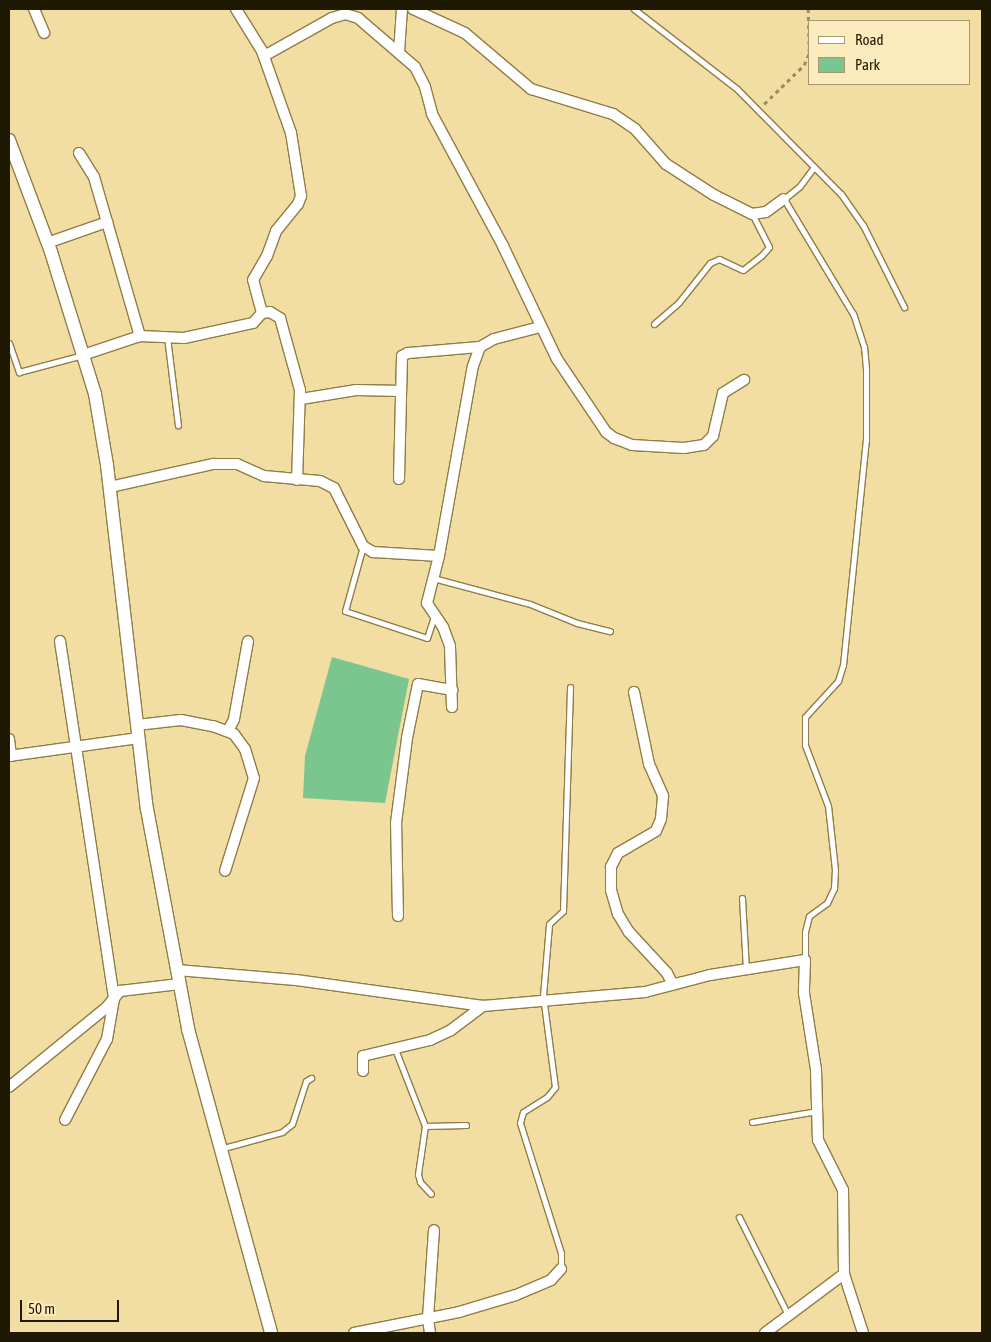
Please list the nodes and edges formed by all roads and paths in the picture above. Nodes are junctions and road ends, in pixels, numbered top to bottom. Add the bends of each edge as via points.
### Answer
1 (34, 9) edge
2 (236, 9) edge
3 (402, 9) edge
4 (413, 9) edge
5 (634, 9) edge
6 (808, 9) edge
7 (343, 11) edge
8 (44, 33) dead end
9 (399, 52) junction
10 (264, 56) junction
11 (757, 110) junction
12 (9, 140) edge
13 (78, 153) dead end
14 (814, 167) junction
15 (784, 199) junction
16 (752, 214) junction
17 (107, 222) junction
18 (47, 243) junction
19 (904, 307) dead end
20 (262, 313) junction
21 (654, 324) dead end
22 (540, 327) junction
23 (140, 336) junction
24 (167, 336) junction
25 (9, 342) edge
26 (480, 347) junction
27 (83, 355) junction
28 (744, 380) dead end
29 (401, 391) junction
30 (301, 399) junction
31 (178, 425) dead end
32 (399, 479) dead end
33 (297, 480) junction
34 (110, 487) junction
35 (363, 546) junction
36 (439, 556) junction
37 (433, 578) junction
38 (434, 617) junction
39 (610, 631) dead end
40 (248, 640) dead end
41 (60, 641) dead end
42 (570, 687) dead end
43 (452, 690) junction
44 (634, 692) dead end
45 (452, 707) dead end
46 (138, 732) junction
47 (228, 732) junction
48 (9, 739) edge
49 (76, 748) junction
50 (10, 756) edge
51 (225, 871) dead end
52 (742, 898) dead end
53 (398, 916) dead end
54 (805, 960) junction
55 (746, 969) junction
56 (177, 970) junction
57 (180, 984) junction
58 (673, 985) junction
59 (114, 999) junction
60 (544, 1002) junction
61 (483, 1006) junction
62 (395, 1048) junction
63 (363, 1071) dead end
64 (311, 1078) dead end
65 (9, 1087) edge
66 (817, 1111) junction
67 (65, 1120) dead end
68 (752, 1122) dead end
69 (466, 1125) dead end
70 (425, 1126) junction
71 (220, 1150) junction
72 (431, 1194) dead end
73 (739, 1217) dead end
74 (434, 1230) dead end
75 (561, 1269) joint
76 (844, 1274) junction
77 (788, 1316) junction
78 (428, 1318) junction
79 (271, 1333) edge
80 (354, 1333) edge
81 (430, 1333) edge
82 (765, 1333) edge
83 (863, 1333) edge

1 - 8 street
2 - 10 street
3 - 9 street
4 - 16 street via 465,33 531,89 612,114 635,129 666,164
5 - 11 lane via 737,89
6 - 11 path via 808,53 804,65
7 - 9 street via 358,18
7 - 10 street
9 - 22 street via 415,67 425,87 432,114 503,246
10 - 20 street via 291,133 301,196 276,231 253,280
11 - 14 lane
12 - 18 street
13 - 17 street via 94,177
14 - 15 lane via 799,187
14 - 19 lane via 841,194 863,225
15 - 16 street via 766,212
15 - 54 lane via 853,314 864,347 866,369 864,478 843,665 838,681 805,717 803,730 805,745 828,806 836,870 828,903 809,916 805,932
16 - 21 lane via 768,247 761,256 743,270 719,259 710,263 679,302
17 - 18 street
17 - 23 street
18 - 27 street
20 - 24 street via 253,323 184,338
20 - 30 street via 270,312 280,318
22 - 26 street via 494,339
22 - 28 street via 557,359 606,432 632,445 684,448 704,444 713,436 722,393
23 - 24 street
23 - 27 street
24 - 31 lane
25 - 27 lane via 19,372
26 - 29 street via 408,353 401,362
26 - 36 street
27 - 34 street via 95,394
29 - 30 street via 356,390
29 - 32 street
30 - 33 street
33 - 34 street via 264,476 237,464 213,464
33 - 35 street via 320,481 334,488
34 - 46 street
35 - 36 street via 373,552
35 - 38 lane via 344,611 427,638
36 - 37 street
37 - 38 street via 427,603
37 - 39 lane via 530,604 577,623
38 - 43 street via 443,627 450,646
40 - 47 street via 234,719
41 - 49 street
42 - 60 lane via 563,904 562,911 549,924
43 - 45 street
43 - 53 street via 418,684 396,823
44 - 58 street via 649,764 663,796 662,820 656,831 618,853 611,867 611,890 618,914 629,932 668,973
46 - 47 street via 181,720
46 - 49 street
46 - 56 street via 147,809
47 - 51 street via 234,734 245,749 254,778
48 - 50 street
49 - 50 street
49 - 59 street
52 - 55 lane
54 - 55 street
54 - 66 street via 804,992 816,1070
55 - 58 street
56 - 57 street
56 - 61 street via 296,980
57 - 59 street via 120,991
57 - 71 street via 188,1029
58 - 60 street via 645,992
59 - 65 street
59 - 67 street via 107,1039
60 - 61 street
60 - 75 lane via 555,1087 547,1097 523,1112 520,1124 561,1253
61 - 62 street via 451,1030 430,1040
62 - 63 street via 364,1056
62 - 70 lane
64 - 71 lane via 306,1080 292,1124 282,1132
66 - 68 lane
66 - 76 street via 818,1140 843,1190
69 - 70 lane
70 - 72 lane via 418,1174 420,1182
71 - 79 street
73 - 77 lane
74 - 78 street
75 - 78 street via 551,1280 516,1295
76 - 77 street
76 - 83 street
77 - 82 street
78 - 80 street
78 - 81 street

